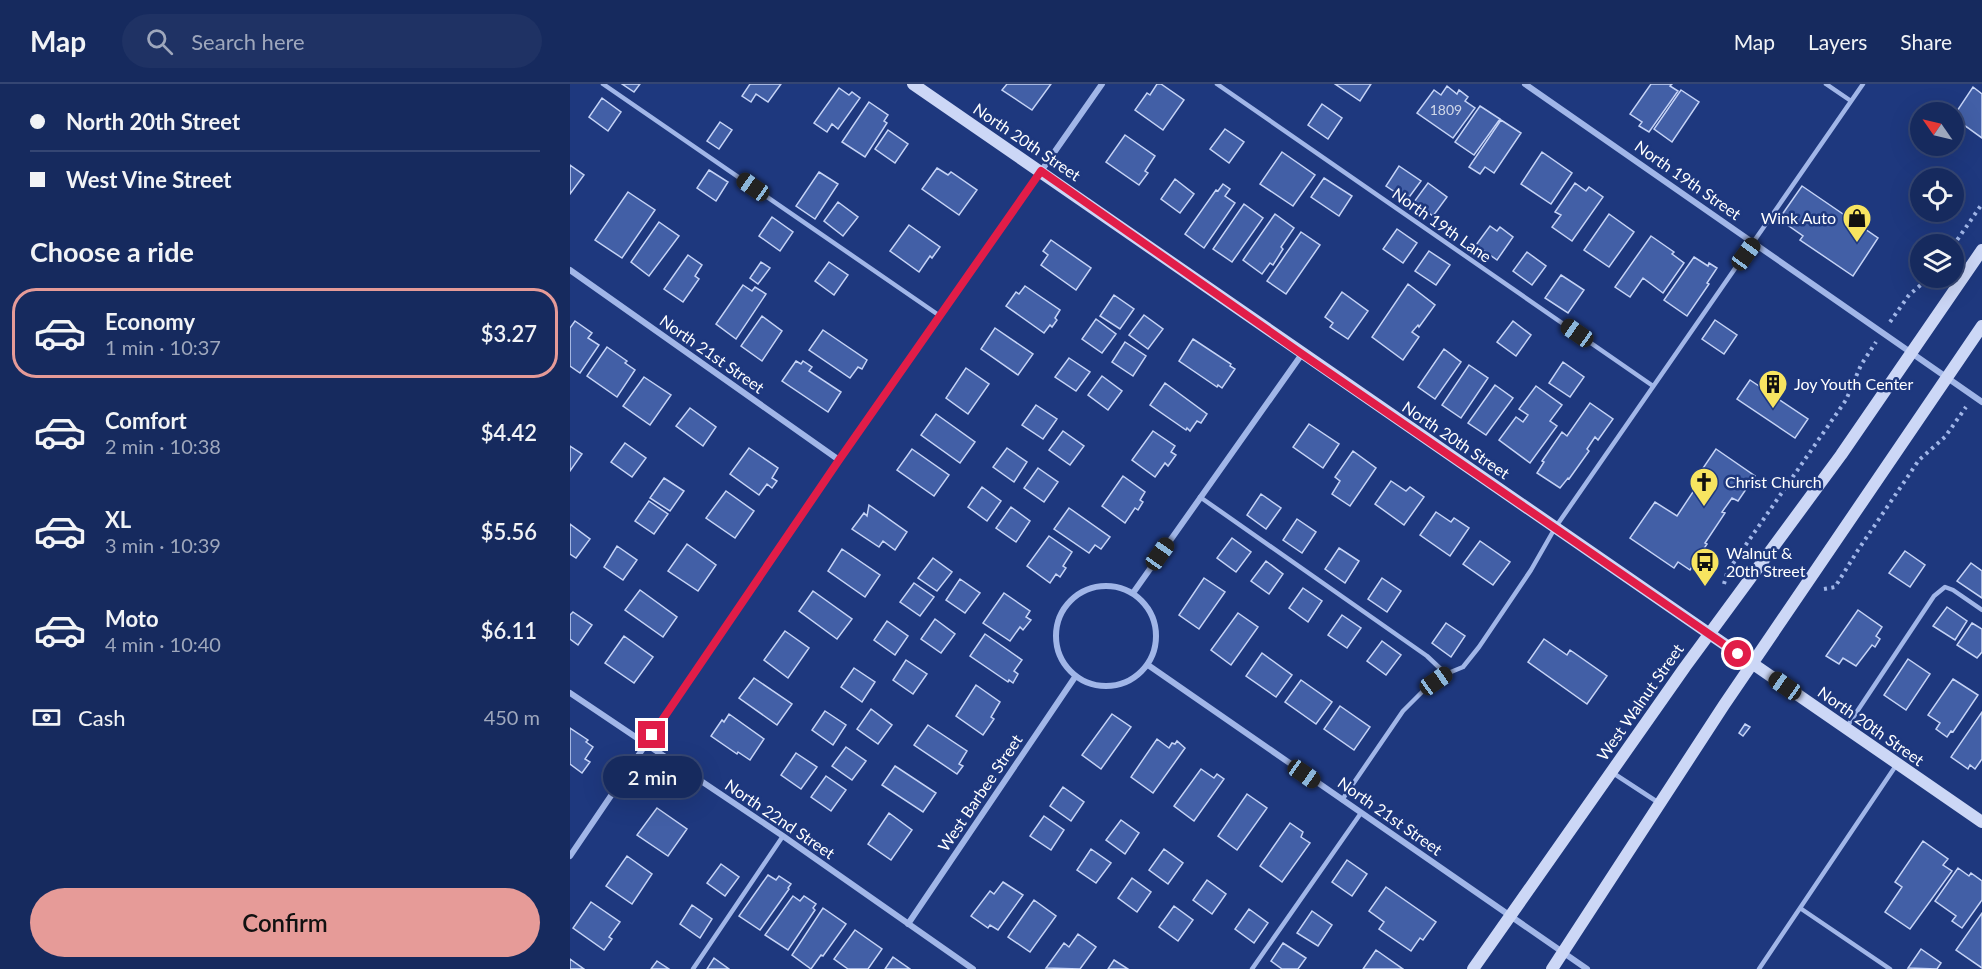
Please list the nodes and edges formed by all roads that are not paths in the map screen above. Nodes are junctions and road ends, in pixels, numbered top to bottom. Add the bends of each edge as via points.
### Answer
1 (603, 84) edge
2 (912, 84) edge
3 (1102, 84) edge
4 (1217, 84) edge
5 (1525, 84) edge
6 (1826, 84) edge
7 (1863, 84) edge
8 (1851, 101) junction
9 (1041, 171) junction
10 (1754, 243) junction
11 (1982, 250) edge
12 (570, 270) edge
13 (940, 316) junction
14 (1982, 326) edge
15 (1911, 352) junction
16 (1302, 354) junction
17 (1947, 377) junction
18 (1653, 386) junction
19 (1982, 402) edge
20 (839, 460) junction
21 (1200, 496) junction
22 (1556, 528) junction
23 (1133, 593) junction
24 (1982, 610) edge
25 (1710, 634) junction
26 (1752, 663) junction
27 (1148, 665) junction
28 (1446, 674) junction
29 (1075, 677) junction
30 (570, 693) edge
31 (1846, 728) junction
32 (645, 745) junction
33 (1897, 764) junction
34 (1611, 771) junction
35 (1342, 800) junction
36 (1660, 804) junction
37 (1361, 813) junction
38 (1982, 822) edge
39 (783, 836) junction
40 (570, 856) edge
41 (1800, 908) junction
42 (1509, 915) junction
43 (908, 924) junction
44 (1563, 952) junction
45 (693, 969) edge
46 (973, 969) edge
47 (1252, 969) edge
48 (1473, 969) edge
49 (1552, 969) edge
50 (1587, 969) edge
51 (1759, 969) edge
52 (1890, 969) edge

1 - 13 lane
2 - 9 main road, North 20th Street
3 - 9 street
4 - 18 lane, North 19th Lane
5 - 10 street, North 19th Street
6 - 8 lane
7 - 8 lane
8 - 10 lane
9 - 13 street
9 - 16 main road, North 20th Street
10 - 15 street, North 19th Street
10 - 18 lane
11 - 15 main road, West Walnut Street
12 - 20 street, North 21st Street
13 - 20 street
14 - 17 main road
15 - 17 street, North 19th Street
15 - 25 main road, West Walnut Street
16 - 21 street
16 - 22 main road, North 20th Street
17 - 19 street, North 19th Street
17 - 26 main road
18 - 22 lane
20 - 32 street
21 - 23 street
21 - 28 lane via 1427,656
22 - 25 main road, North 20th Street
22 - 28 lane via 1479,647 1462,666
23 - 27 street via 1145,604 1157,634
23 - 29 street via 1103,585 1075,596 1064,608 1055,637 1058,652
24 - 31 lane via 1945,587 1934,596
25 - 26 main road, North 20th Street
25 - 34 main road, West Walnut Street
26 - 31 main road, North 20th Street
26 - 36 main road
27 - 29 street via 1122,685 1090,685
27 - 35 street, North 21st Street
28 - 35 lane via 1403,711
29 - 43 street, West Barbee Street
30 - 32 street, North 22nd Street
31 - 33 main road, North 20th Street
32 - 39 street, North 22nd Street
32 - 40 street
33 - 38 main road, North 20th Street
33 - 41 lane
34 - 36 lane
34 - 42 main road, West Walnut Street
35 - 37 street, North 21st Street
36 - 44 main road
37 - 42 street, North 21st Street
37 - 47 lane
39 - 43 street, North 22nd Street
39 - 45 lane
41 - 51 lane
41 - 52 lane
42 - 44 street, North 21st Street
42 - 48 main road, West Walnut Street
43 - 46 street, North 22nd Street
44 - 49 main road
44 - 50 street, North 21st Street

